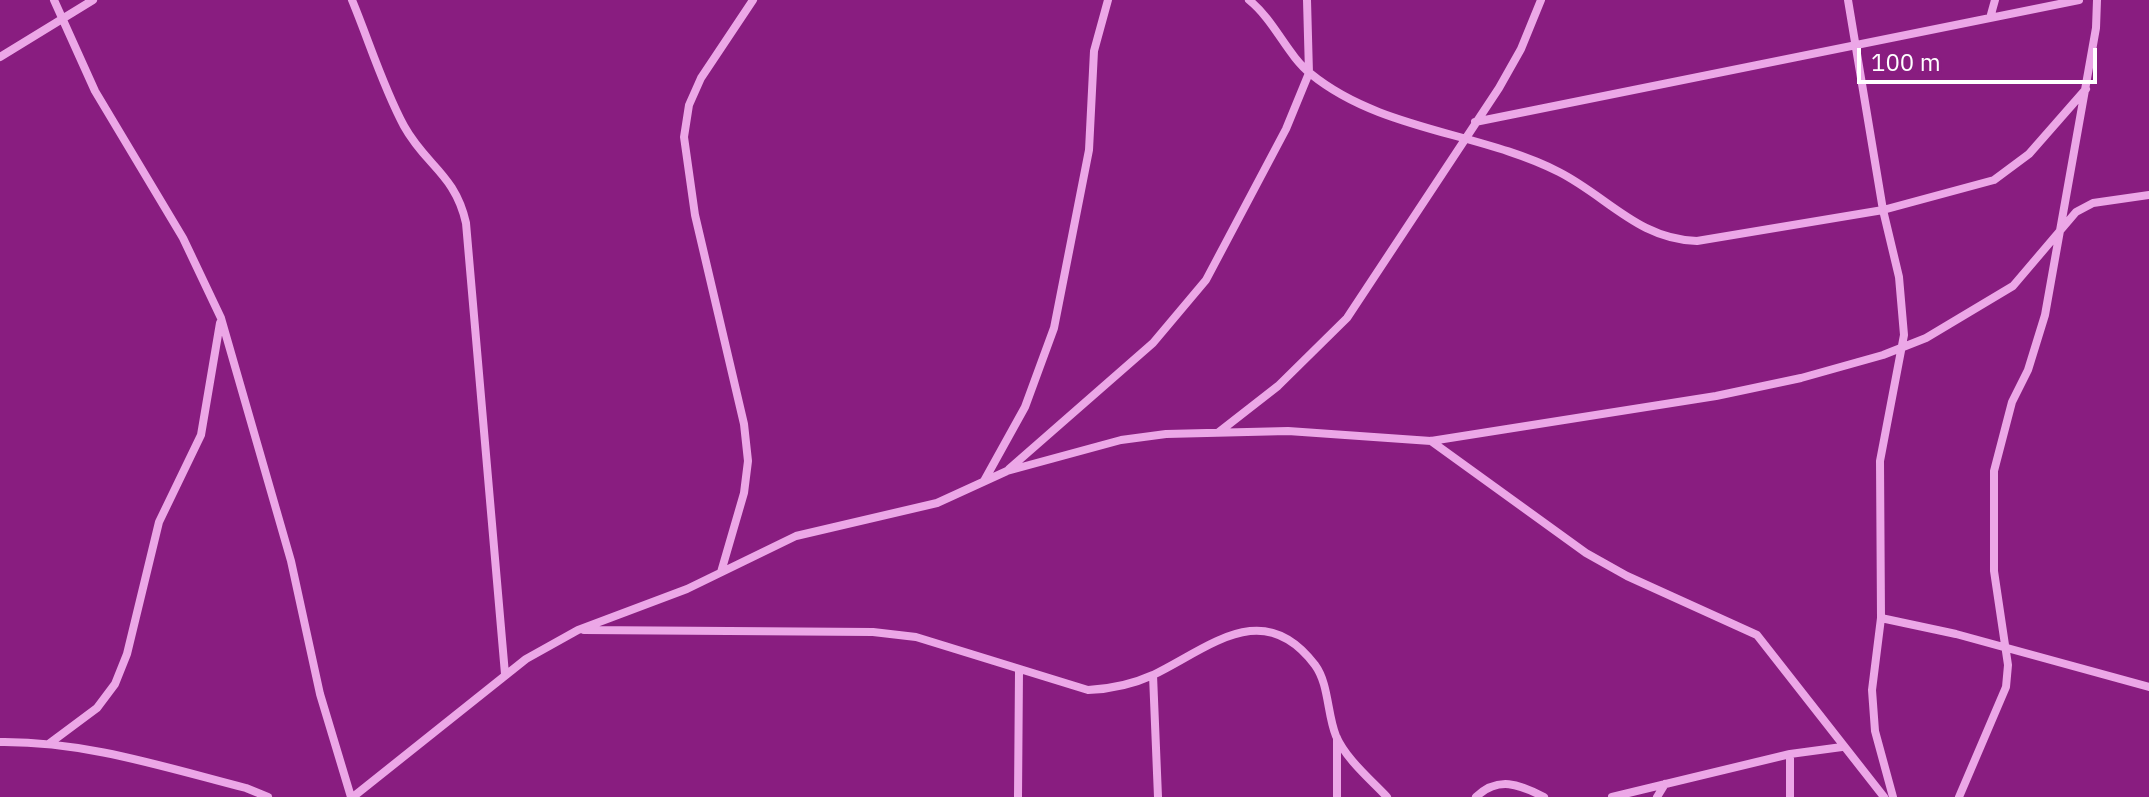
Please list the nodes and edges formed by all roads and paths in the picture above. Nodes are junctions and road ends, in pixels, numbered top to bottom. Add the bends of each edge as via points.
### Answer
1 (54, 0) edge
2 (93, 0) edge
3 (352, 0) edge
4 (753, 0) edge
5 (1108, 0) edge
6 (1249, 0) edge
7 (1307, 0) edge
8 (1541, 0) edge
9 (1848, 0) edge
10 (1995, 0) edge
11 (2079, 0) edge
12 (2097, 0) edge
13 (1990, 18) junction
14 (62, 20) junction
15 (1853, 46) junction
16 (0, 57) edge
17 (1309, 73) junction
18 (2086, 89) junction
19 (1475, 122) junction
20 (1465, 139) junction
21 (2149, 195) edge
22 (1883, 210) junction
23 (2061, 229) junction
24 (221, 318) junction
25 (1904, 349) junction
26 (1218, 433) junction
27 (1431, 441) junction
28 (1007, 471) junction
29 (983, 482) junction
30 (721, 572) junction
31 (1881, 618) junction
32 (578, 630) junction
33 (2007, 650) junction
34 (1019, 671) junction
35 (505, 674) junction
36 (1153, 675) junction
37 (2149, 687) edge
38 (1337, 736) junction
39 (0, 742) edge
40 (50, 743) junction
41 (1842, 747) junction
42 (1790, 754) junction
43 (1665, 784) junction
44 (268, 797) edge
45 (352, 797) edge
46 (1018, 797) edge
47 (1158, 797) edge
48 (1337, 797) edge
49 (1387, 797) edge
50 (1476, 797) edge
51 (1544, 797) edge
52 (1612, 797) edge
53 (1657, 797) edge
54 (1790, 797) edge
55 (1884, 797) edge
56 (1893, 797) edge
57 (1959, 797) edge

1 - 14 street
2 - 14 street
3 - 35 street via 405,127 452,183 466,223
4 - 30 street via 701,78 689,105 684,137 695,215 748,461
5 - 29 street via 1094,51 1089,150 1054,328 1025,407
6 - 17 street
7 - 17 street
8 - 19 street via 1521,49
9 - 15 street
10 - 13 street
11 - 13 street
12 - 18 street
13 - 15 street
14 - 16 street
14 - 24 street via 95,91 203,275
15 - 19 street
15 - 22 street
17 - 20 street via 1354,99
17 - 28 street via 1274,152 1187,307 1122,373
18 - 22 street via 2029,154 1994,180
18 - 23 street
19 - 20 street
20 - 22 street via 1560,172 1638,226 1676,240 1697,241
20 - 26 street via 1347,318 1278,386
21 - 23 street via 2093,203
22 - 25 street via 1899,277
23 - 25 street via 2013,286
23 - 33 street via 2038,342 2012,402 1994,471 1994,571
24 - 40 street via 201,435 159,522 115,684 97,708
24 - 45 street
25 - 27 street via 1716,396
25 - 31 street via 1880,461
26 - 27 street via 1288,431
26 - 28 street via 1121,440
27 - 41 street via 1586,553 1757,635
28 - 29 street
29 - 30 street via 937,503 796,536
30 - 32 street
31 - 33 street
31 - 56 street via 1871,710
32 - 34 street via 873,632 916,637
32 - 35 street
33 - 37 street
33 - 57 street via 2006,687
34 - 36 street via 1088,690 1114,689
34 - 46 street
35 - 45 street
36 - 38 street via 1204,644 1250,633 1280,634 1318,669
36 - 47 street
38 - 48 street
38 - 49 street
39 - 40 street
40 - 44 street
41 - 42 street
41 - 55 street
42 - 43 street
42 - 54 street
43 - 52 street
43 - 53 street
50 - 51 street via 1494,784 1509,783

